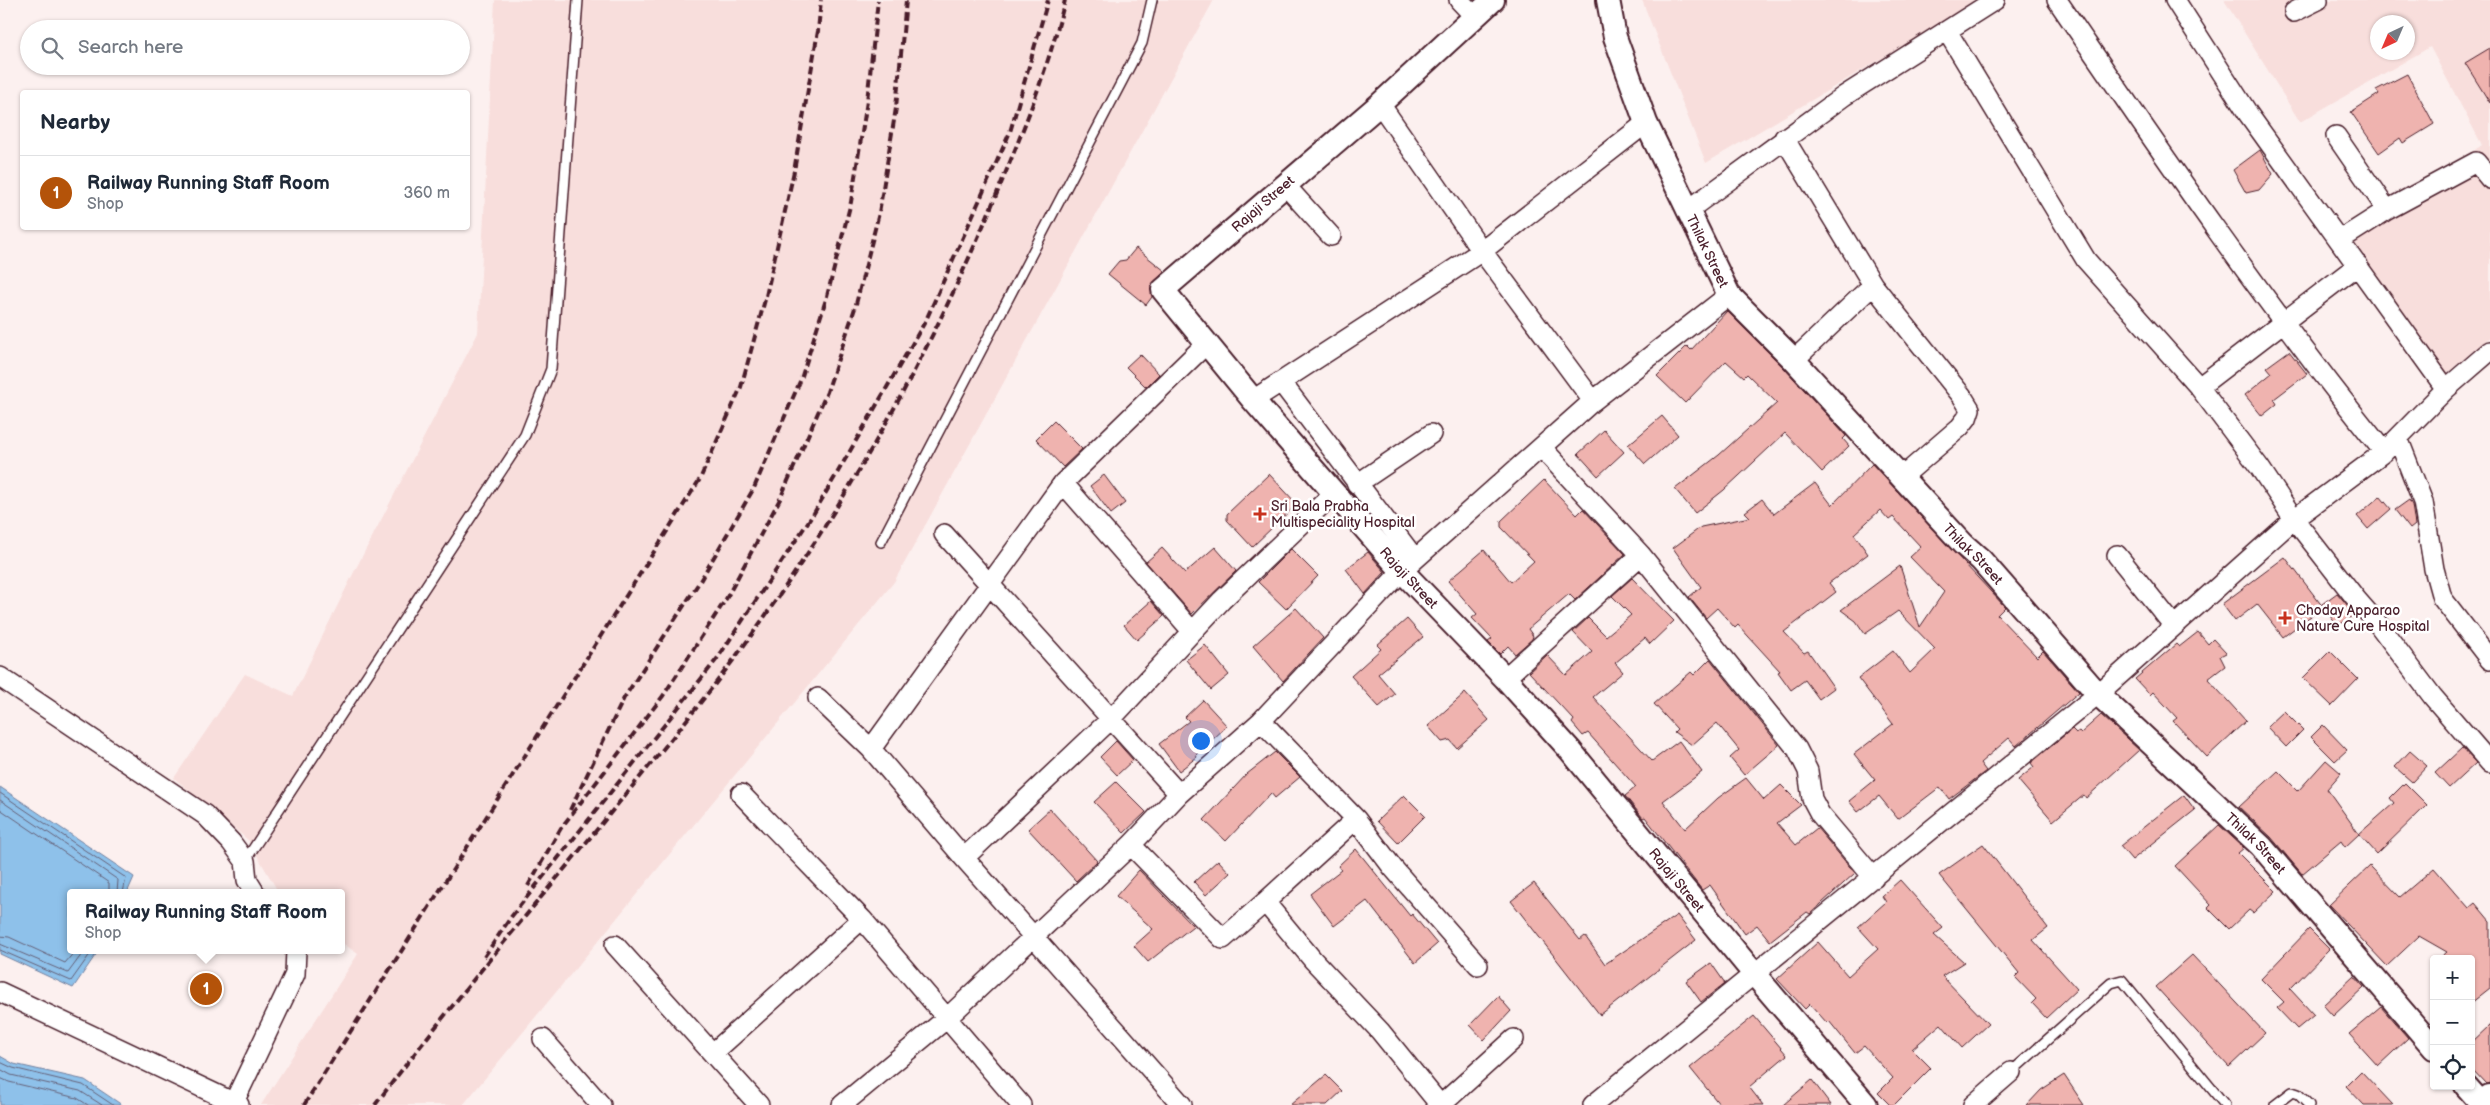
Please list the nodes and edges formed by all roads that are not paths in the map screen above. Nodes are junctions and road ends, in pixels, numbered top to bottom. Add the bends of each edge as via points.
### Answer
1 (578, 0) edge
2 (1152, 0) edge
3 (1459, 0) edge
4 (1494, 0) edge
5 (1608, 0) edge
6 (1995, 0) edge
7 (2057, 0) edge
8 (2175, 0) edge
9 (2318, 0) edge
10 (2294, 12) dead end
11 (1475, 17) junction
12 (1947, 31) junction
13 (1380, 104) junction
14 (1646, 123) junction
15 (2336, 136) dead end
16 (1784, 138) junction
17 (2490, 179) edge
18 (1285, 185) junction
19 (2387, 210) junction
20 (1687, 211) junction
21 (1331, 236) dead end
22 (2340, 240) junction
23 (1482, 251) junction
24 (2358, 265) junction
25 (1873, 285) junction
26 (1729, 295) junction
27 (2284, 324) junction
28 (1206, 344) junction
29 (2490, 351) edge
30 (1794, 360) junction
31 (1281, 382) junction
32 (2198, 387) junction
33 (2446, 389) junction
34 (1253, 400) junction
35 (1593, 401) junction
36 (1431, 434) dead end
37 (2398, 438) junction
38 (1542, 448) junction
39 (2384, 452) junction
40 (1902, 478) junction
41 (1062, 483) junction
42 (1357, 484) junction
43 (1334, 493) junction
44 (2294, 519) junction
45 (944, 534) dead end
46 (881, 542) dead end
47 (1642, 555) junction
48 (2117, 555) dead end
49 (1408, 565) junction
50 (990, 586) junction
51 (2174, 626) junction
52 (1192, 631) junction
53 (2490, 660) edge
54 (0, 677) edge
55 (1505, 678) junction
56 (2098, 694) junction
57 (818, 698) dead end
58 (1112, 718) junction
59 (1261, 721) junction
60 (870, 749) junction
61 (2490, 763) edge
62 (741, 794) dead end
63 (1179, 794) junction
64 (1356, 818) junction
65 (1131, 845) junction
66 (964, 858) junction
67 (245, 861) junction
68 (1874, 878) junction
69 (252, 889) edge
70 (1265, 902) junction
71 (862, 919) junction
72 (1034, 936) junction
73 (615, 945) dead end
74 (296, 954) edge
75 (1478, 966) dead end
76 (1755, 975) junction
77 (0, 992) edge
78 (946, 1018) junction
79 (543, 1039) dead end
80 (1514, 1039) dead end
81 (2431, 1045) edge
82 (712, 1053) junction
83 (2012, 1072) joint
84 (2469, 1090) edge
85 (2490, 1098) edge
86 (1176, 1103) edge
87 (236, 1104) edge
88 (601, 1105) edge
89 (759, 1105) edge
90 (842, 1105) edge
91 (1021, 1105) edge
92 (1440, 1105) edge
93 (1593, 1105) edge
94 (1866, 1105) edge
95 (1974, 1105) edge
96 (2225, 1105) edge
97 (2275, 1105) edge
98 (2309, 1105) edge
99 (2482, 1105) edge

1 - 67 lane via 551,369 525,435
2 - 46 lane via 1142,43
3 - 11 street
4 - 11 street, Rajaji Street
5 - 14 street, Thilak Street via 1614,37
6 - 12 street
7 - 27 street via 2188,193
8 - 22 street via 2248,115
9 - 10 street
11 - 13 street, Rajaji Street
12 - 16 street
12 - 32 street via 2086,260
13 - 18 street, Rajaji Street
13 - 23 street
14 - 20 street, Thilak Street
14 - 23 street
15 - 19 street
16 - 20 street
16 - 25 street
17 - 19 street via 2476,162
18 - 21 street
18 - 28 street, Rajaji Street via 1163,290
19 - 22 street
20 - 26 street, Thilak Street
22 - 24 street
23 - 31 street
23 - 35 street
24 - 27 street
24 - 33 street
25 - 30 street
25 - 40 street via 1970,409 1960,427
26 - 30 street, Thilak Street
26 - 35 street
27 - 32 street
27 - 39 street
28 - 34 street, Rajaji Street
28 - 41 street
29 - 33 street
30 - 40 street, Thilak Street
31 - 34 street
31 - 42 street
32 - 44 street
33 - 37 street
34 - 43 street, Rajaji Street
35 - 38 street
36 - 42 street
37 - 39 street
37 - 53 street via 2423,502 2442,598
38 - 47 street
38 - 49 street
39 - 44 street
40 - 56 street, Thilak Street via 1962,544 1981,560
41 - 50 street
41 - 52 street
42 - 49 street
43 - 49 street, Rajaji Street
43 - 52 street
44 - 51 street
44 - 61 street via 2433,697
45 - 50 street
47 - 55 street
47 - 68 street via 1797,749 1808,771 1812,799 1820,814
48 - 51 street
49 - 55 street, Rajaji Street
49 - 59 street
50 - 58 street
50 - 60 street
51 - 56 street
52 - 58 street
54 - 67 street via 205,815 232,842
55 - 76 street, Rajaji Street via 1570,750
56 - 68 street
56 - 81 street, Thilak Street via 2261,846
57 - 60 street
58 - 63 street
58 - 66 street
59 - 63 street
59 - 64 street
60 - 66 street
62 - 71 street
63 - 65 street
64 - 70 street
64 - 75 street via 1393,868
65 - 70 street via 1223,939
65 - 72 street
66 - 72 street
67 - 69 street via 247,880
68 - 76 street
70 - 92 street via 1380,1031
71 - 78 street
71 - 82 street
72 - 78 street
72 - 86 street
73 - 82 street
74 - 87 street via 295,974
76 - 93 street
76 - 94 street, Rajaji Street
77 - 87 street
78 - 90 street
78 - 91 street
79 - 88 street
80 - 92 street
82 - 89 street
83 - 95 street
83 - 96 lane via 2111,983 2122,980
84 - 99 street
85 - 99 main road
97 - 98 lane via 2292,1092

